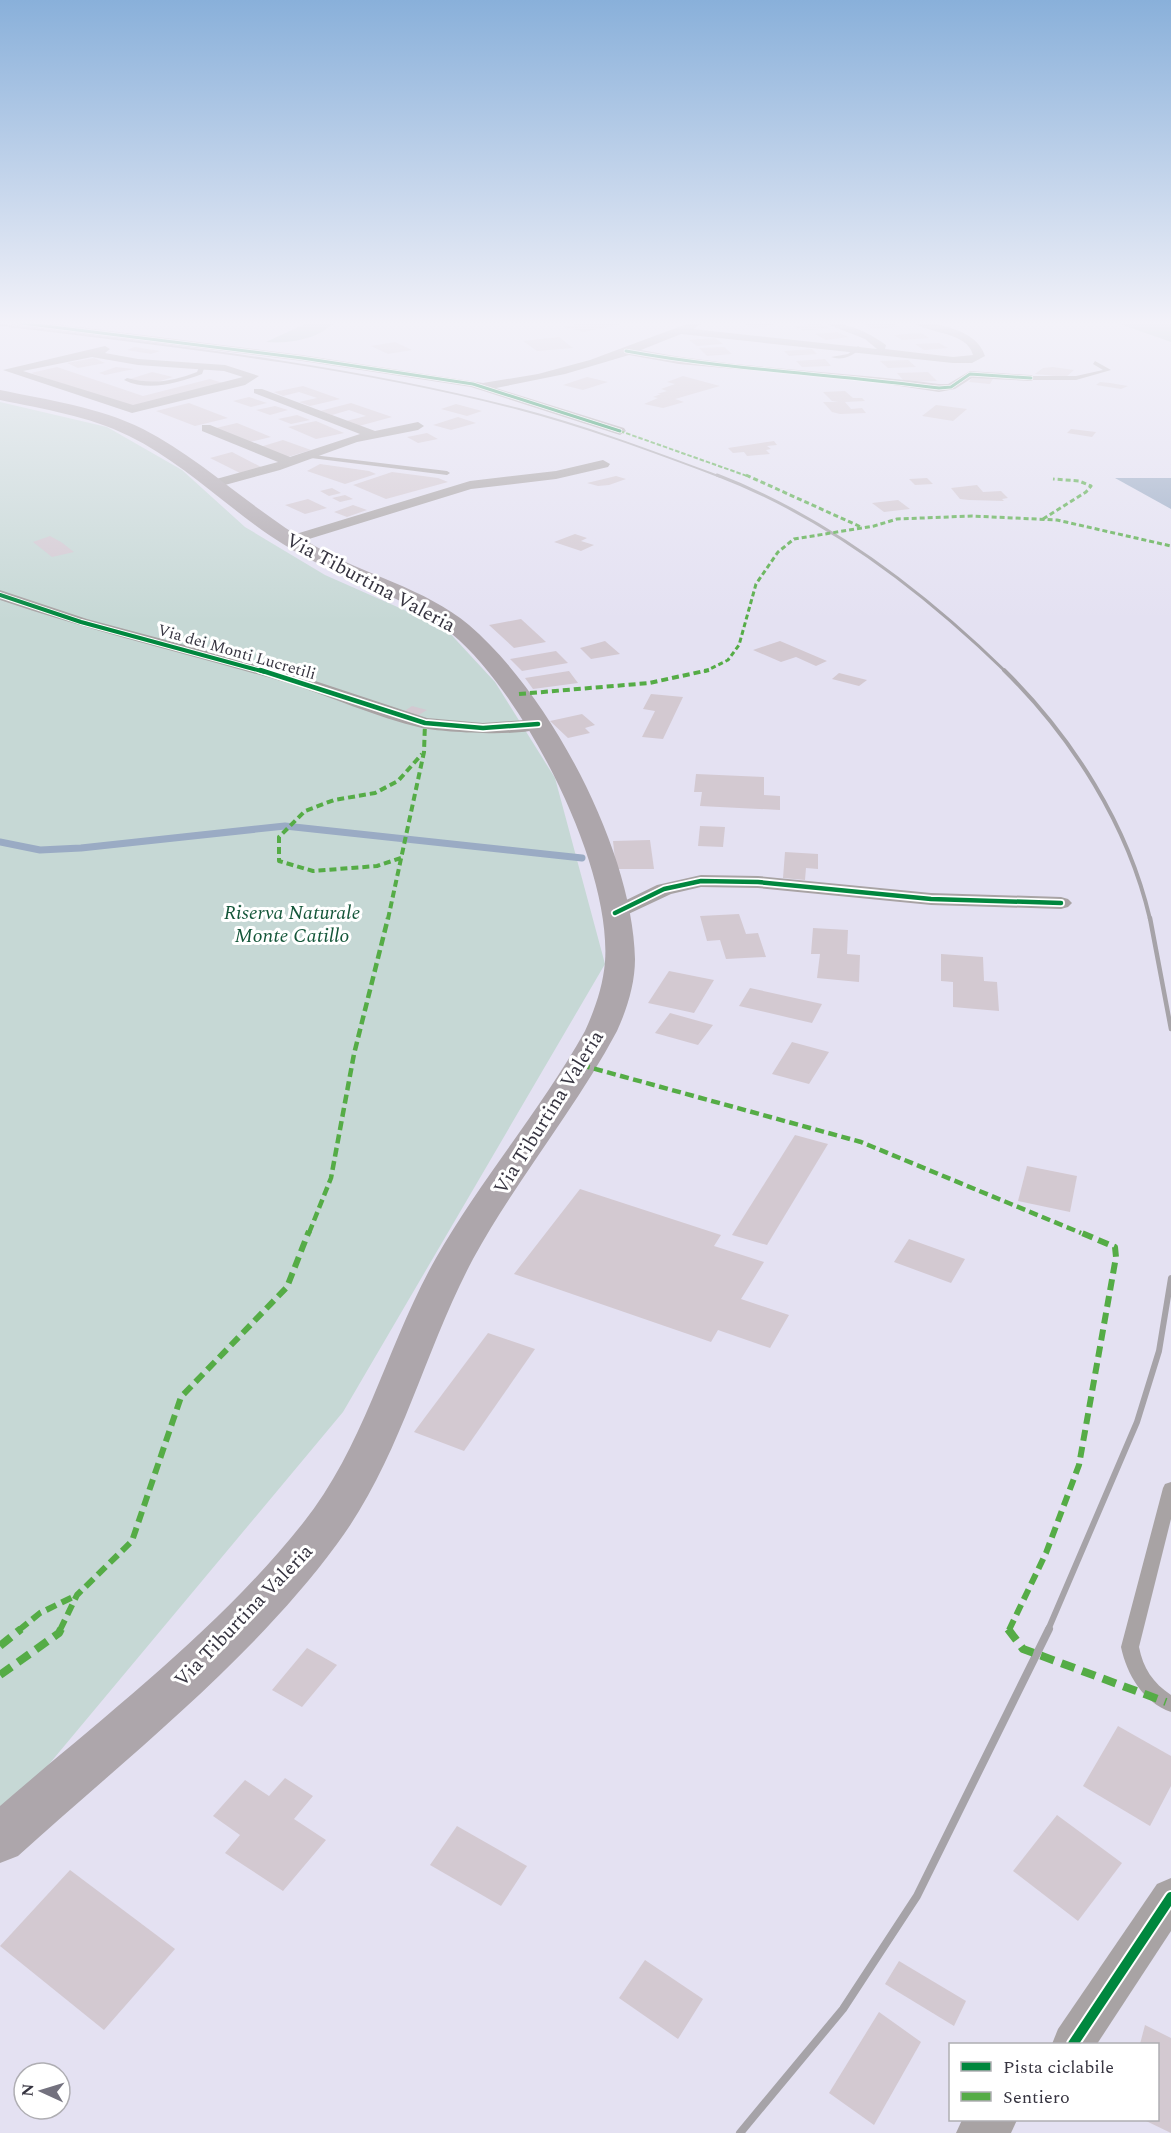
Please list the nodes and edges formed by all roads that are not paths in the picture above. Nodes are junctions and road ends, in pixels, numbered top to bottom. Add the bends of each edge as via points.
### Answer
1 (110, 422) edge
2 (339, 422) edge
3 (590, 422) edge
4 (418, 426) dead end
5 (206, 428) dead end
6 (620, 431) dead end
7 (374, 435) junction
8 (305, 456) junction
9 (290, 462) junction
10 (603, 464) dead end
11 (447, 473) dead end
12 (222, 476) junction
13 (291, 540) junction
14 (0, 595) edge
15 (538, 723) junction
16 (1061, 903) dead end
17 (615, 913) junction
18 (1171, 1488) edge
19 (1171, 1704) edge
20 (0, 1839) edge
21 (1171, 1897) edge
22 (1073, 2043) edge
23 (994, 2121) edge
24 (978, 2133) edge

1 - 12 main road, Via Tiburtina Valeria via 188,464
2 - 7 street
3 - 6 street
4 - 7 street
5 - 9 street
7 - 8 street
8 - 9 street
8 - 11 lane
9 - 12 street
10 - 13 street via 556,475 470,485
12 - 13 main road, Via Tiburtina Valeria via 268,527
13 - 15 main road, Via Tiburtina Valeria via 457,626 500,669
14 - 15 street, Via dei Monti Lucretili via 103,628 291,679 425,723 475,728
15 - 17 main road, Via Tiburtina Valeria via 585,810
16 - 17 street via 701,881 664,889
17 - 20 main road, Via Tiburtina Valeria via 621,948 620,975 599,1034 443,1279 420,1326 377,1439 340,1506 305,1553 236,1627 138,1721
18 - 19 lane via 1130,1647 1138,1672 1150,1688
21 - 22 street
23 - 24 street

